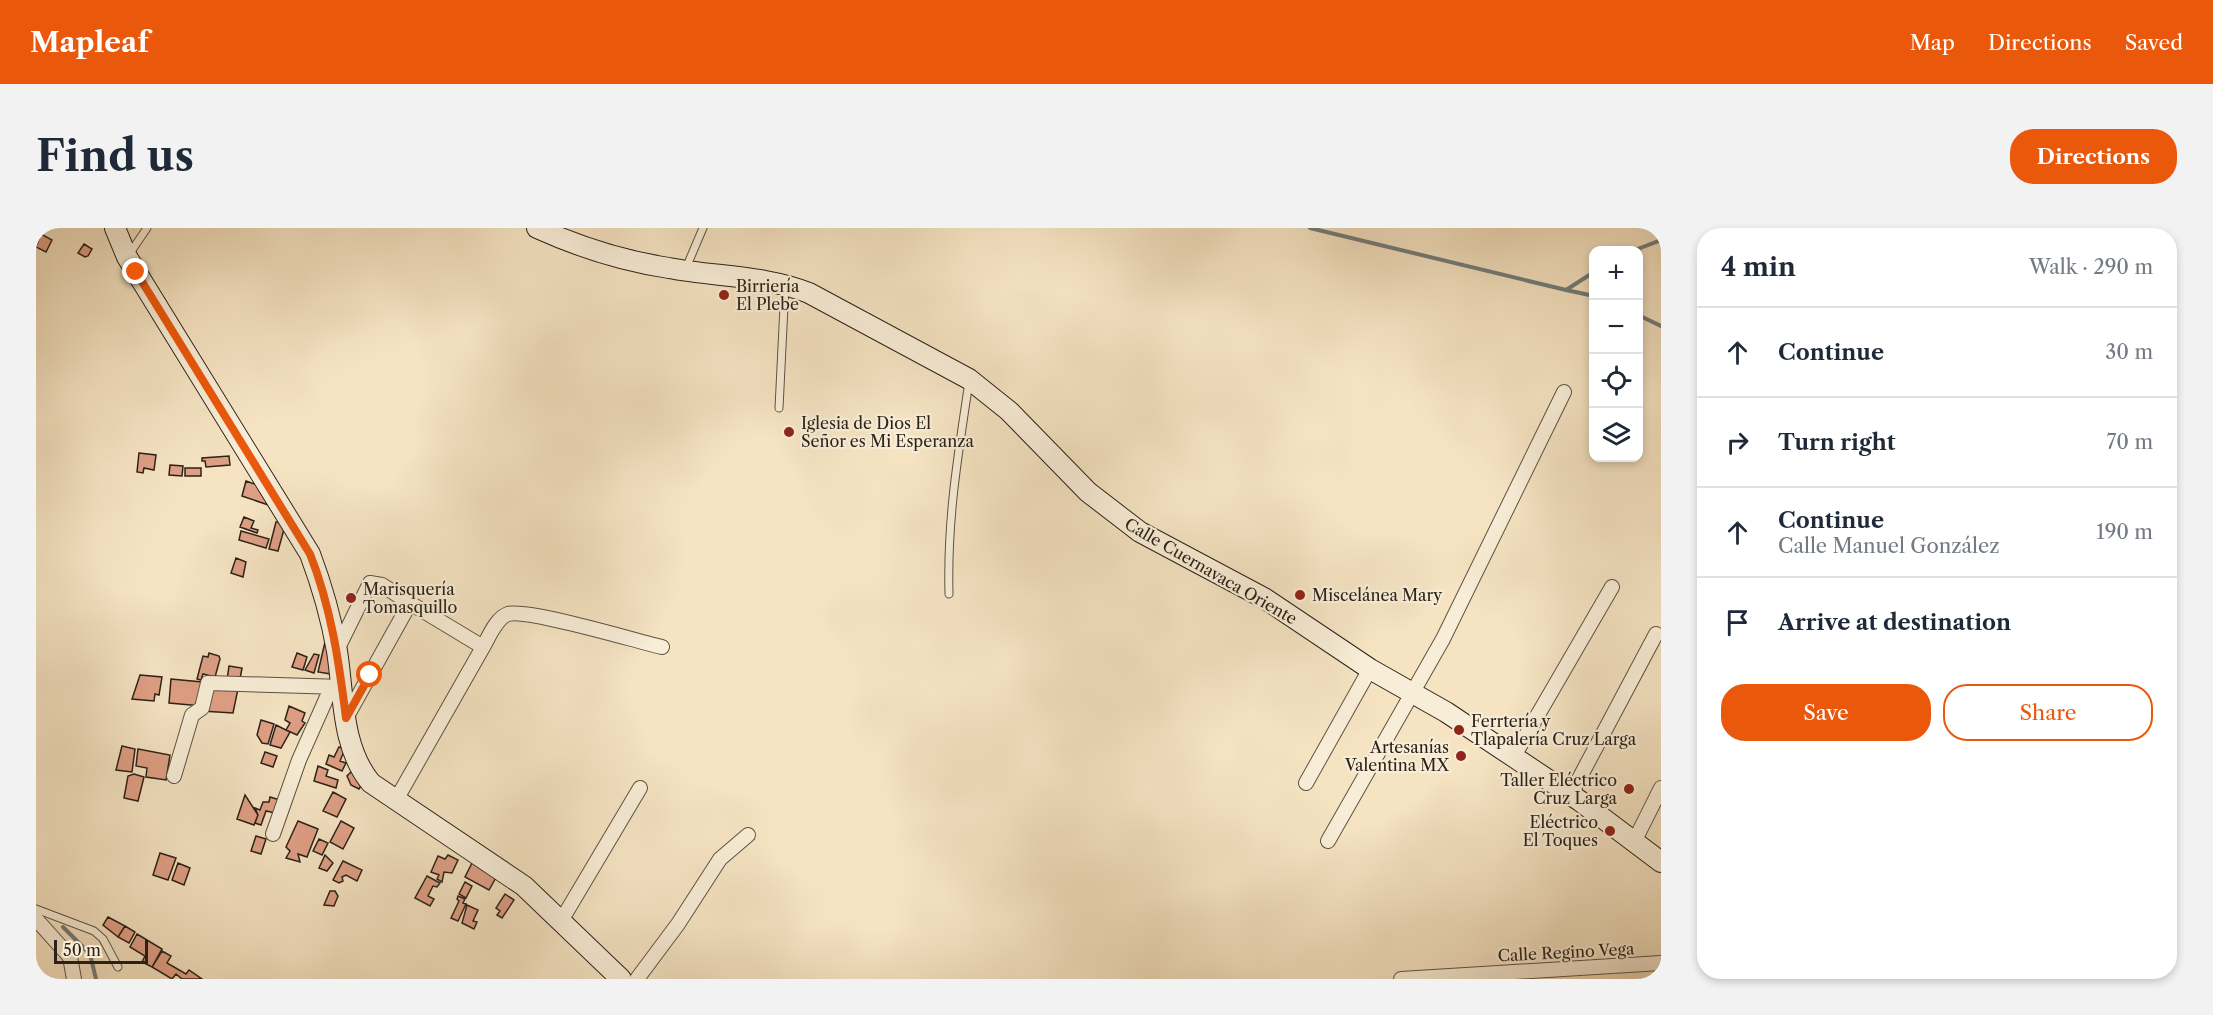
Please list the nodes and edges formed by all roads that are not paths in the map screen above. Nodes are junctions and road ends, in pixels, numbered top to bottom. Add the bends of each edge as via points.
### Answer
1 (115, 228) edge
2 (147, 228) edge
3 (537, 228) edge
4 (703, 228) edge
5 (127, 258) junction
6 (685, 270) junction
7 (785, 284) junction
8 (969, 379) junction
9 (1564, 393) dead end
10 (779, 408) dead end
11 (1612, 587) dead end
12 (950, 594) dead end
13 (410, 603) junction
14 (1656, 634) dead end
15 (483, 647) junction
16 (662, 647) dead end
17 (337, 650) junction
18 (1370, 669) junction
19 (336, 687) junction
20 (1412, 694) junction
21 (346, 718) junction
22 (1514, 756) junction
23 (174, 776) dead end
24 (1306, 783) dead end
25 (639, 788) dead end
26 (1661, 788) edge
27 (1571, 794) junction
28 (396, 800) junction
29 (273, 834) dead end
30 (748, 835) dead end
31 (1328, 841) dead end
32 (1634, 842) junction
33 (1661, 862) edge
34 (36, 909) edge
35 (36, 919) edge
36 (561, 921) junction
37 (1661, 963) edge
38 (118, 967) dead end
39 (74, 979) edge
40 (621, 979) edge
41 (637, 979) edge
42 (1401, 979) edge

1 - 5 main road
2 - 5 lane
3 - 6 main road, Calle Cuernavaca Oriente via 607,255
4 - 6 lane
5 - 17 main road via 297,532 322,582
6 - 7 main road, Calle Cuernavaca Oriente
7 - 8 main road, Calle Cuernavaca Oriente via 809,292
7 - 10 lane
8 - 12 lane via 951,503
8 - 18 main road, Calle Cuernavaca Oriente via 1009,411 1088,492 1121,519 1158,544 1264,598
9 - 20 street
11 - 22 street
13 - 15 street
13 - 17 street via 382,585 370,583
13 - 21 street
14 - 27 street
15 - 16 street via 502,617 518,613
15 - 28 street
17 - 19 main road
18 - 20 main road, Calle Cuernavaca Oriente
18 - 24 street
19 - 21 main road
19 - 23 street via 208,683 202,708 192,715
19 - 29 street via 299,760
20 - 22 main road, Calle Cuernavaca Oriente
20 - 31 street
21 - 28 main road via 360,769 371,783
22 - 27 main road, Calle Cuernavaca Oriente
25 - 36 street
26 - 32 street
27 - 32 main road, Calle Cuernavaca Oriente
28 - 36 main road via 501,868
30 - 41 street via 720,859
32 - 33 main road, Calle Cuernavaca Oriente
34 - 38 lane via 94,932 103,939
35 - 39 street via 70,957
36 - 40 main road
37 - 42 street, Calle Regino Vega

